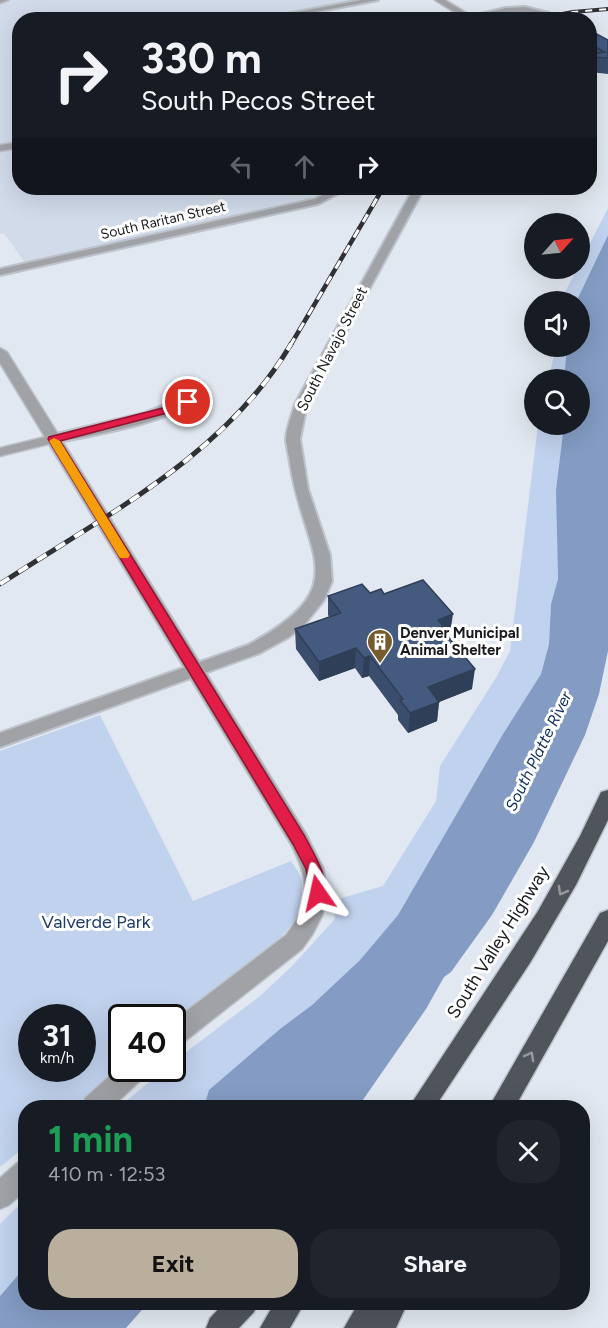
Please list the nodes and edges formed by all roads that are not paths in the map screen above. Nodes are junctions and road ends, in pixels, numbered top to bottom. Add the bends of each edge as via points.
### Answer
1 (374, 0) edge
2 (439, 0) edge
3 (304, 12) edge
4 (461, 12) edge
5 (508, 12) edge
6 (541, 12) edge
7 (325, 195) edge
8 (415, 195) edge
9 (0, 272) edge
10 (0, 352) edge
11 (198, 394) dead end
12 (53, 439) junction
13 (0, 452) edge
14 (194, 670) junction
15 (0, 740) edge
16 (608, 798) edge
17 (608, 920) edge
18 (186, 1026) edge
19 (473, 1029) junction
20 (120, 1082) edge
21 (101, 1100) edge
22 (416, 1100) edge
23 (426, 1100) edge
24 (505, 1100) edge
25 (18, 1179) edge
26 (0, 1196) edge
27 (237, 1310) edge
28 (286, 1310) edge
29 (370, 1310) edge
30 (390, 1310) edge
31 (220, 1328) edge
32 (274, 1328) edge
33 (358, 1328) edge
34 (381, 1328) edge

1 - 3 street
2 - 4 street
5 - 6 street via 532,8
7 - 9 street, South Raritan Street via 318,201
8 - 14 street, South Navajo Street via 301,404 292,439 301,489 323,555 322,588 305,614 283,633 254,650
10 - 12 street
11 - 12 street via 167,410
12 - 13 street
12 - 14 street
14 - 15 street, South Navajo Street
14 - 18 street via 310,860 317,883 314,912 294,942
16 -> 19 highway, South Valley Highway via 548,916
24 -> 17 highway
19 - 22 highway
19 - 23 highway, South Valley Highway
20 - 21 street
25 - 26 street
27 - 31 highway
28 - 32 highway
29 - 33 highway
30 - 34 highway

